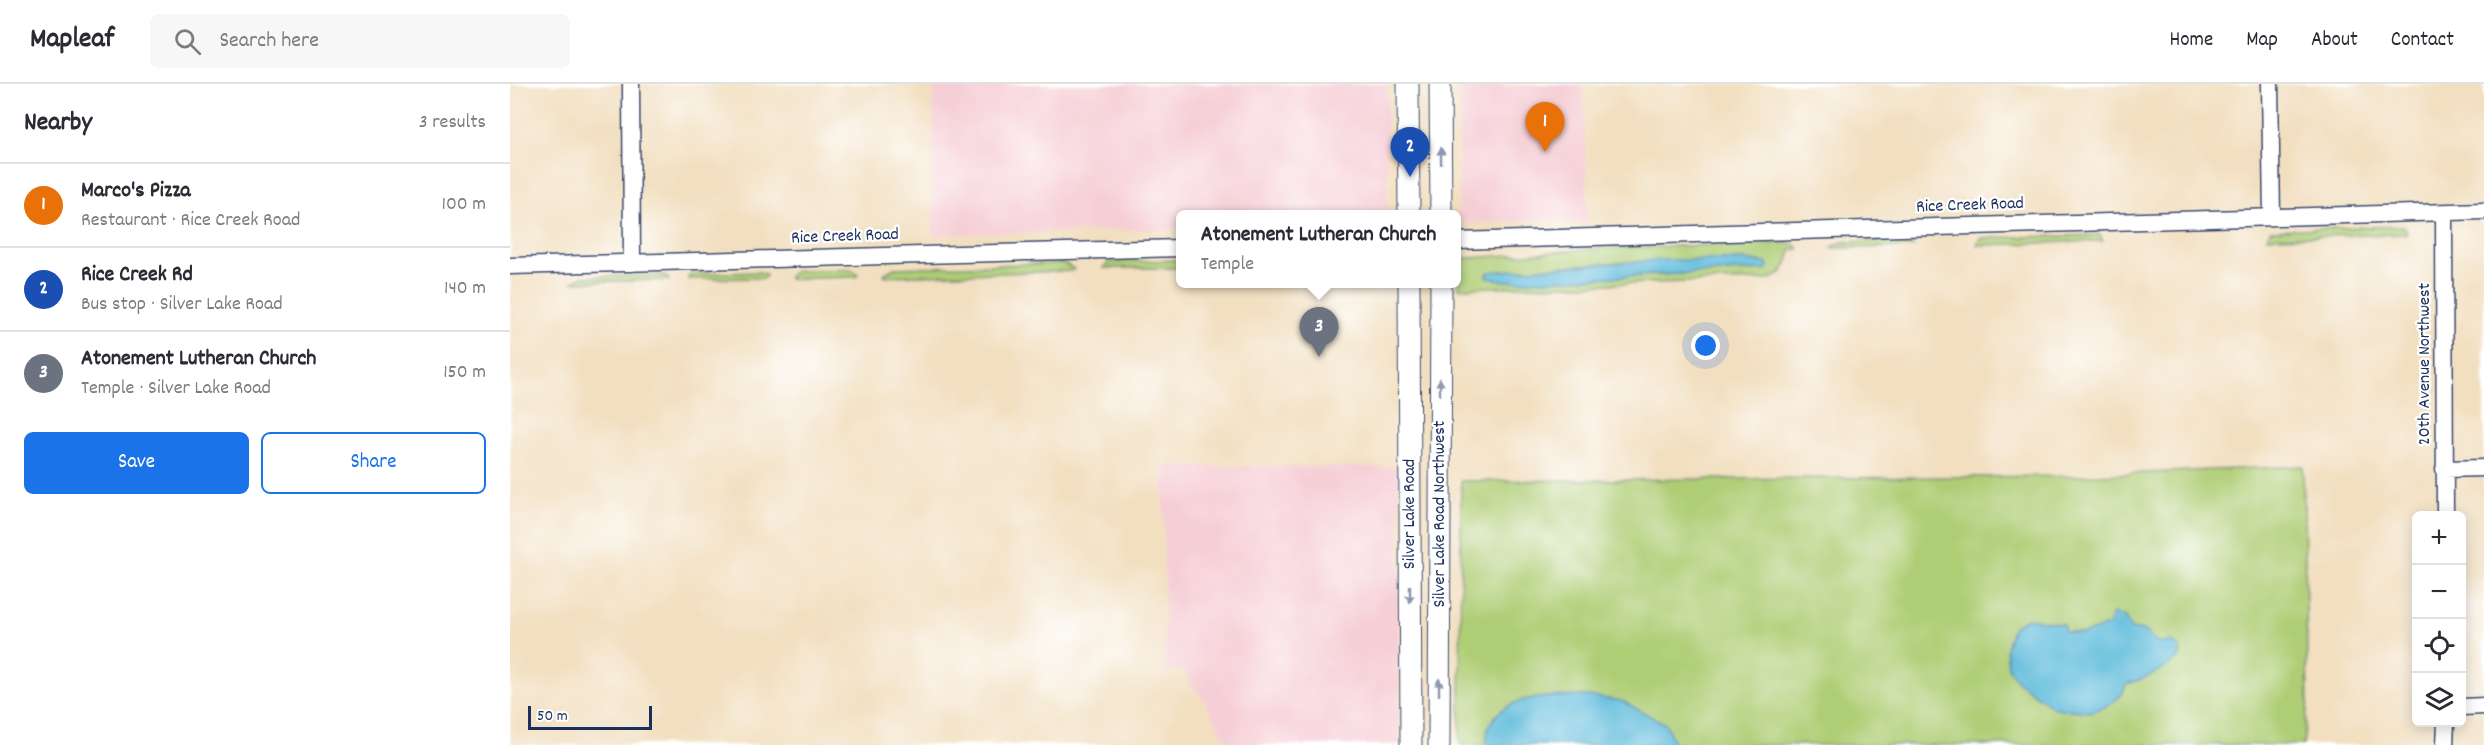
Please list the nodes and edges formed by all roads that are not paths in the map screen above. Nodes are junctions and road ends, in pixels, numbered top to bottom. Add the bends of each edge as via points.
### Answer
1 (631, 84) edge
2 (1408, 84) edge
3 (1440, 84) edge
4 (2270, 84) edge
5 (1409, 210) edge
6 (1441, 210) edge
7 (2484, 212) edge
8 (2444, 213) junction
9 (2272, 217) junction
10 (1461, 241) edge
11 (1176, 248) edge
12 (632, 263) junction
13 (510, 266) edge
14 (1409, 288) edge
15 (1441, 288) edge
16 (2484, 468) edge
17 (2444, 469) junction
18 (2445, 511) edge
19 (2484, 706) edge
20 (2466, 707) edge
21 (2446, 727) edge
22 (1411, 745) edge
23 (1439, 745) edge
24 (2445, 745) edge

1 - 12 street
2 - 5 main road
6 -> 3 main road
4 - 9 street
7 - 8 street, Rice Creek Road
8 - 9 street, Rice Creek Road
8 - 17 street, 20th Avenue Northwest
9 - 10 street, Rice Creek Road
11 - 12 street, Rice Creek Road
12 - 13 street, Rice Creek Road
14 -> 22 main road, Silver Lake Road
23 -> 15 main road, Silver Lake Road Northwest
16 - 17 street
17 - 18 street, 20th Avenue Northwest
19 - 20 street
21 - 24 street

